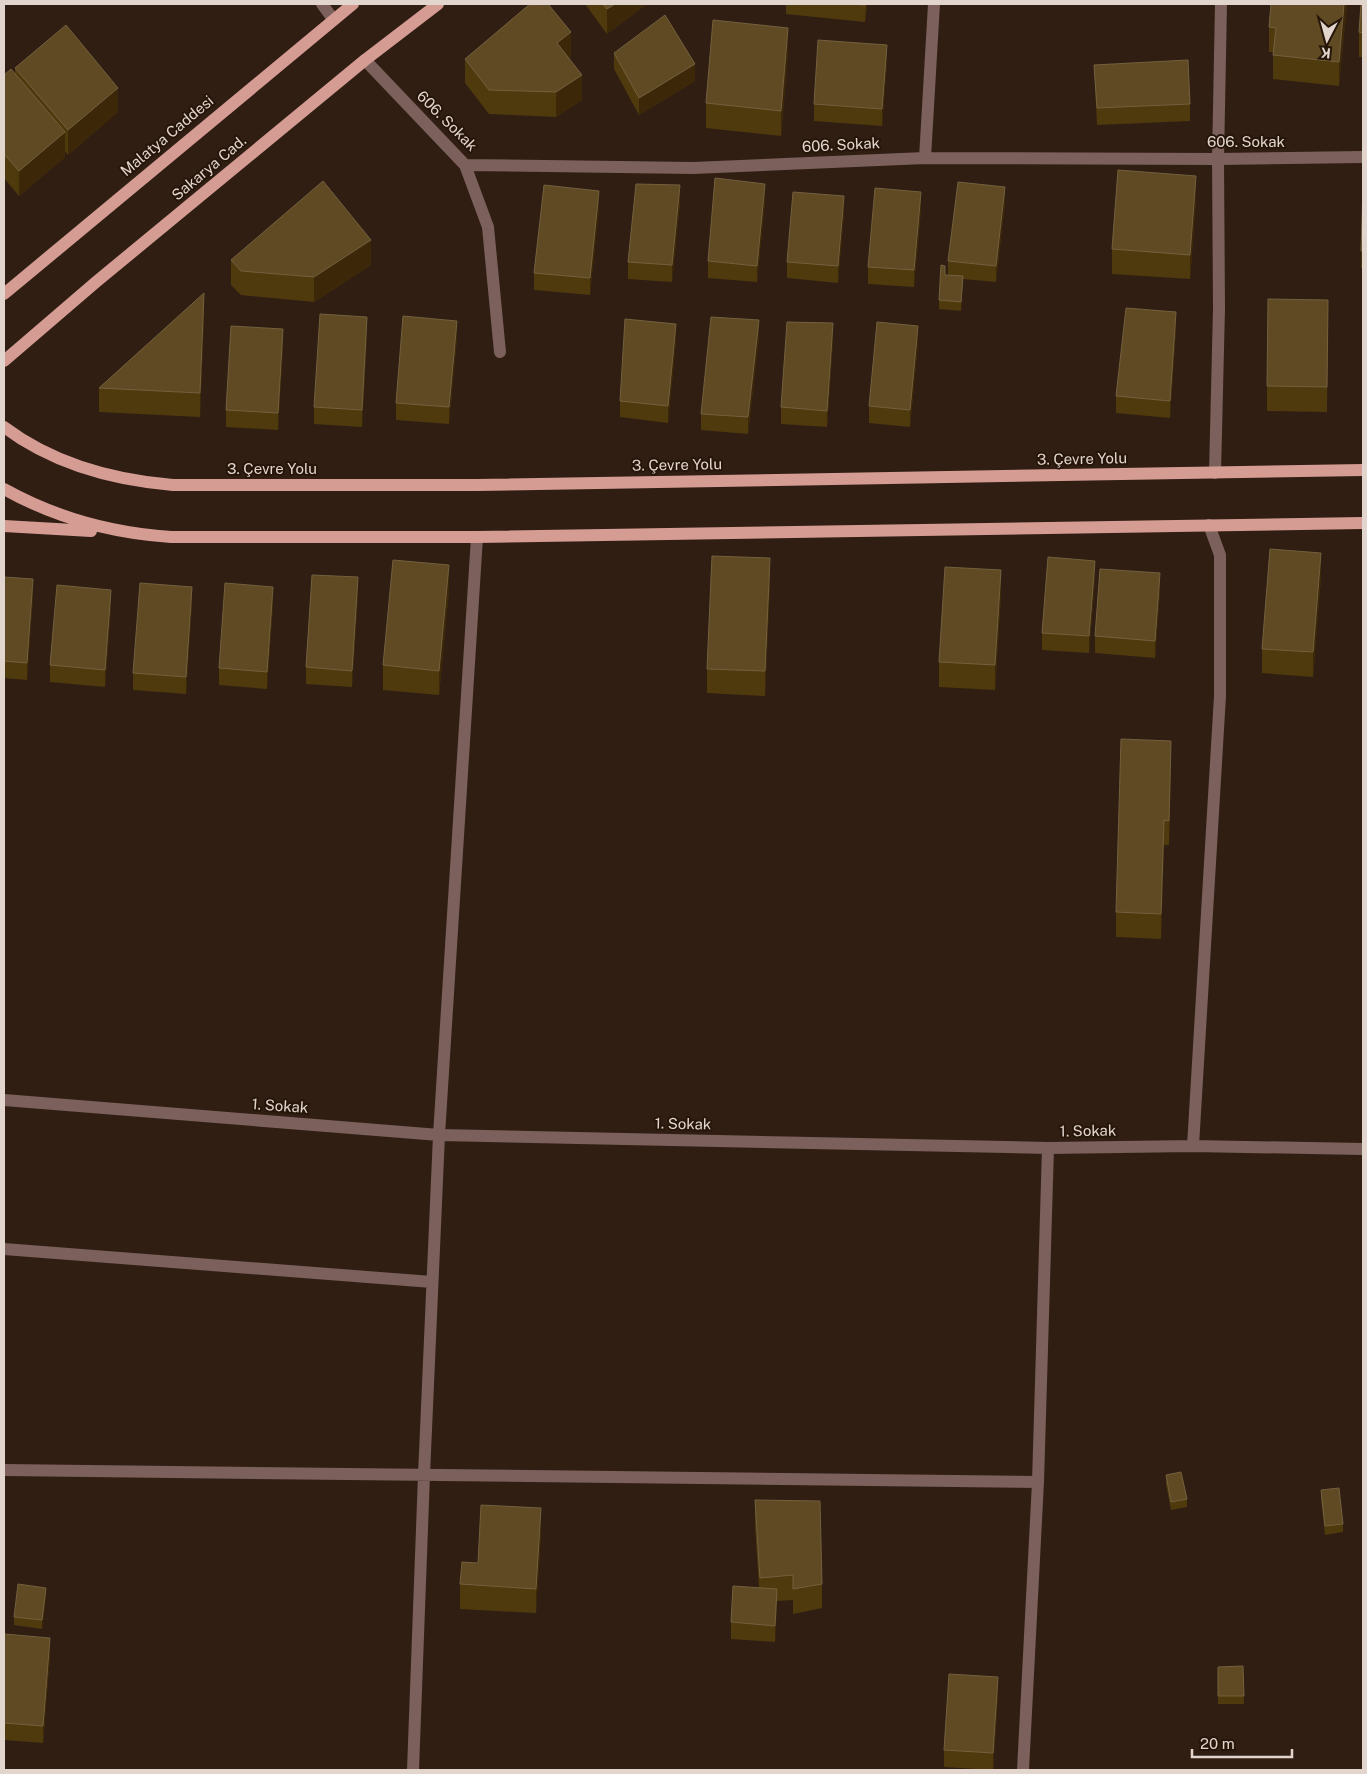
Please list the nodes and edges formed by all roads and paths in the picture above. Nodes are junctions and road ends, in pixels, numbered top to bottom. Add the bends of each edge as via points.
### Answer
1 (322, 4) edge
2 (353, 4) edge
3 (438, 4) edge
4 (934, 4) edge
5 (1221, 4) edge
6 (332, 19) junction
7 (365, 60) junction
8 (1363, 157) edge
9 (925, 158) junction
10 (1218, 159) junction
11 (465, 164) junction
12 (4, 294) edge
13 (500, 352) dead end
14 (4, 361) edge
15 (4, 427) edge
16 (1363, 470) edge
17 (1215, 473) junction
18 (4, 489) edge
19 (1363, 523) edge
20 (1209, 525) junction
21 (4, 526) edge
22 (125, 533) junction
23 (477, 537) junction
24 (4, 1100) edge
25 (440, 1135) junction
26 (1193, 1146) junction
27 (1048, 1148) junction
28 (1363, 1149) edge
29 (4, 1249) edge
30 (432, 1282) junction
31 (4, 1470) edge
32 (424, 1475) junction
33 (1038, 1482) junction
34 (413, 1770) edge
35 (1023, 1770) edge

1 - 6 street
2 - 6 main road, Malatya Caddesi
3 - 7 main road, Sakarya Cad.
4 - 9 street
5 - 10 street
6 - 12 main road, Malatya Caddesi
7 - 11 street, 606. Sokak
7 - 14 main road, Sakarya Cad.
8 - 10 street, 606. Sokak
9 - 10 street, 606. Sokak
9 - 11 street, 606. Sokak via 693,168
10 - 17 street
11 - 13 street via 488,227
15 - 17 main road, 3. Çevre Yolu via 51,454 96,472 172,485
16 - 17 main road, 3. Çevre Yolu
18 - 22 main road via 59,515
19 - 20 main road
20 - 23 main road
20 - 26 street via 1220,555 1220,696
21 - 22 main road
22 - 23 main road via 171,538
23 - 25 street
24 - 25 street, 1. Sokak
25 - 27 street, 1. Sokak
25 - 30 street
26 - 27 street, 1. Sokak
26 - 28 street, 1. Sokak
27 - 33 street
29 - 30 street
30 - 32 street
31 - 32 street
32 - 33 street
32 - 34 street
33 - 35 street

